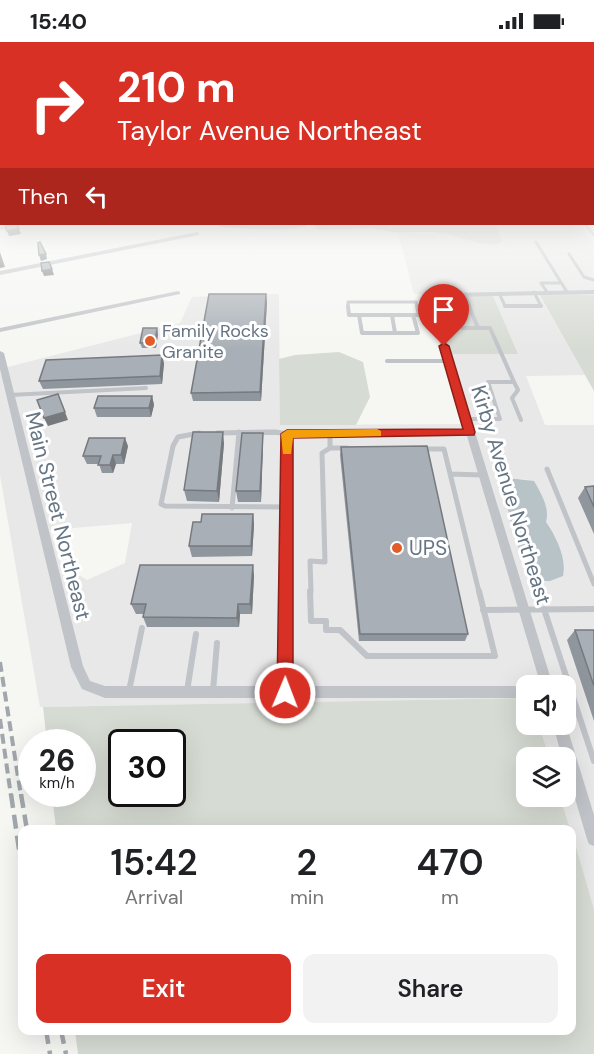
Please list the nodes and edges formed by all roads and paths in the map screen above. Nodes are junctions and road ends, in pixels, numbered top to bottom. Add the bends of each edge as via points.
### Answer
1 (90, 255) edge
2 (544, 255) edge
3 (570, 255) edge
4 (0, 273) edge
5 (594, 280) edge
6 (561, 283) junction
7 (534, 292) junction
8 (547, 292) junction
9 (567, 292) junction
10 (594, 292) edge
11 (178, 293) dead end
12 (498, 293) junction
13 (465, 294) junction
14 (359, 315) junction
15 (392, 315) junction
16 (413, 315) junction
17 (419, 315) junction
18 (434, 315) junction
19 (462, 328) dead end
20 (478, 328) junction
21 (0, 330) edge
22 (362, 333) junction
23 (395, 333) junction
24 (363, 342) dead end
25 (0, 353) edge
26 (387, 361) dead end
27 (448, 361) junction
28 (514, 382) junction
29 (146, 388) dead end
30 (10, 395) junction
31 (466, 419) junction
32 (521, 420) dead end
33 (239, 432) junction
34 (470, 432) junction
35 (287, 434) junction
36 (330, 434) junction
37 (330, 448) junction
38 (352, 448) edge
39 (421, 449) edge
40 (547, 469) dead end
41 (450, 474) junction
42 (483, 475) junction
43 (286, 507) junction
44 (232, 508) junction
45 (592, 574) edge
46 (594, 584) edge
47 (544, 609) junction
48 (594, 609) edge
49 (483, 610) junction
50 (524, 610) junction
51 (142, 628) edge
52 (196, 634) dead end
53 (217, 643) dead end
54 (544, 675) edge
55 (128, 692) junction
56 (187, 692) junction
57 (516, 692) edge
58 (213, 693) junction
59 (285, 693) junction
60 (562, 735) edge
61 (594, 761) edge
62 (594, 839) edge

1 - 4 street
2 - 6 lane
3 - 5 lane via 585,277
6 - 8 lane via 541,283
6 - 9 lane
7 - 8 street
7 - 12 street
7 - 12 lane via 541,306 505,306
8 - 9 street
9 - 10 street
11 - 21 street
12 - 13 street
13 - 18 street via 436,297 431,302
13 - 20 lane
14 - 15 lane
14 - 17 lane via 349,315 348,302 416,302
14 - 22 lane
15 - 16 lane
15 - 23 lane
16 - 17 lane
16 - 23 lane via 418,333
17 - 18 lane
18 - 27 street, Kirby Avenue Northeast
19 - 20 lane
20 - 28 lane via 490,328
22 - 23 lane
22 - 24 lane
25 - 30 street, Main Street Northeast
26 - 27 lane
27 - 31 street, Kirby Avenue Northeast
28 - 31 lane via 488,382 500,419
28 - 32 lane via 518,390 512,398
29 - 30 lane
30 - 55 street, Main Street Northeast via 77,667 86,685 105,692
31 - 34 street, Kirby Avenue Northeast
33 - 35 lane
33 - 44 lane
33 - 44 lane via 189,433 178,437 161,504
34 - 36 street
34 - 42 street, Kirby Avenue Northeast
35 - 36 street
35 - 43 street
36 - 37 lane
37 - 38 lane
37 - 49 lane via 322,453 325,562 310,561 311,621 326,621 326,630 340,630 367,656 495,656
39 - 41 lane via 444,449
40 - 45 lane
41 - 42 lane
41 - 49 lane
42 - 50 street, Kirby Avenue Northeast
43 - 44 lane
43 - 59 street
45 - 46 lane
47 - 48 lane
47 - 50 lane
47 - 61 lane
49 - 50 lane
50 - 54 street, Kirby Avenue Northeast
51 - 55 lane
52 - 56 lane
53 - 58 lane
55 - 56 street
56 - 58 street
57 - 59 street
58 - 59 street
60 - 62 street

